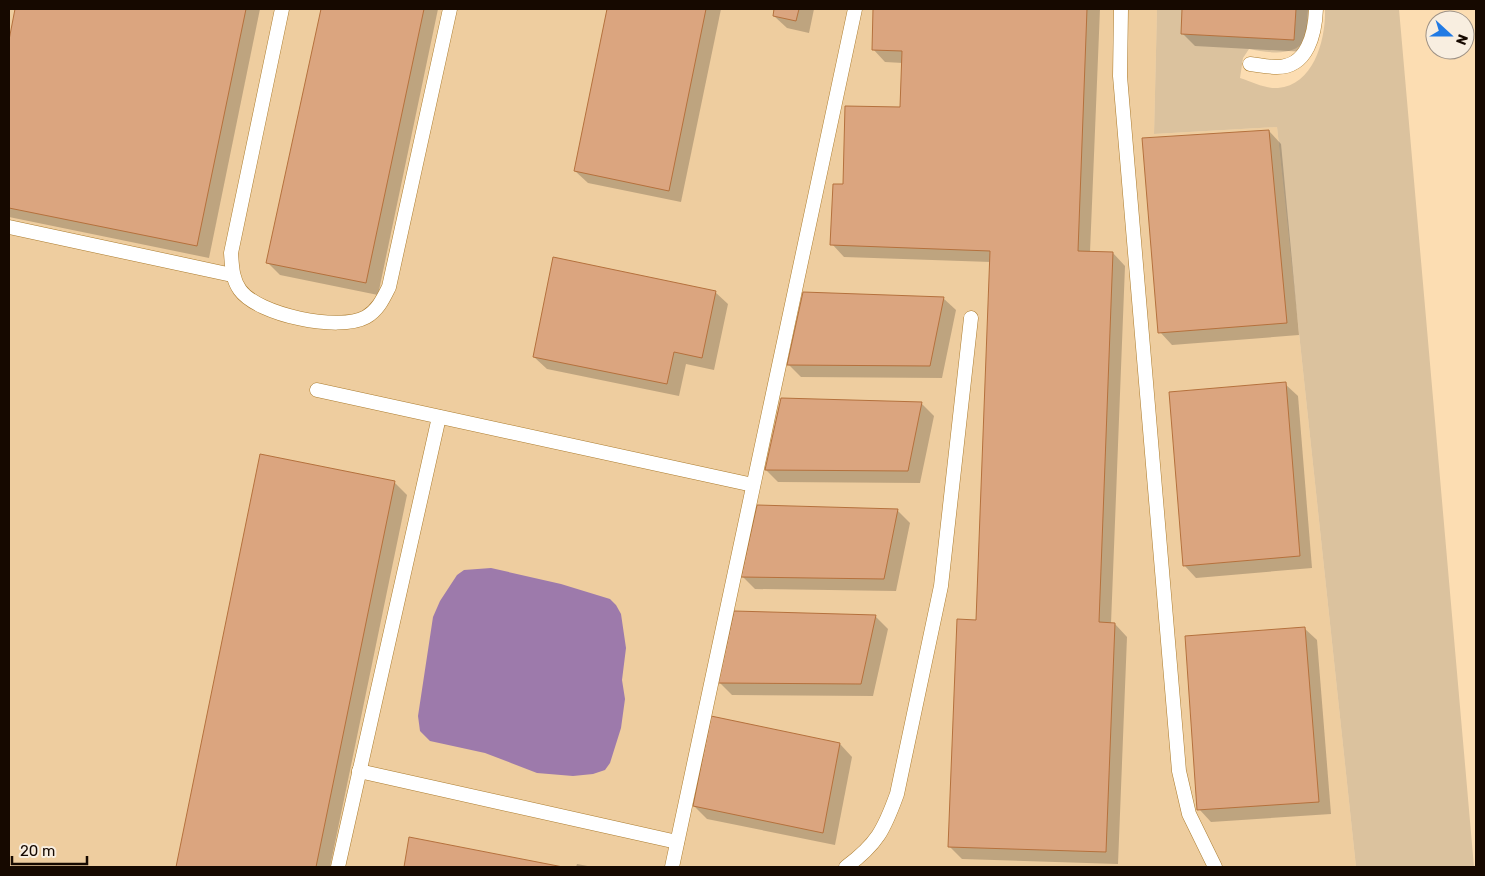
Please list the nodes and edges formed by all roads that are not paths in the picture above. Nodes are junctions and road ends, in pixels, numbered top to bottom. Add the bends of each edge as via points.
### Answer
1 (282, 9) edge
2 (450, 9) edge
3 (855, 9) edge
4 (1121, 9) edge
5 (1316, 9) edge
6 (1250, 64) dead end
7 (9, 227) edge
8 (232, 275) junction
9 (971, 318) dead end
10 (317, 390) dead end
11 (438, 416) junction
12 (753, 485) junction
13 (359, 771) junction
14 (677, 842) junction
15 (338, 867) edge
16 (672, 867) edge
17 (846, 867) edge
18 (1215, 867) edge

1 - 8 lane via 231,253
2 - 8 lane via 389,288 379,307 359,320 324,323 254,302 240,290
3 - 12 lane
4 - 18 lane via 1120,76 1180,771 1189,814
5 - 6 lane via 1310,45 1302,57 1290,65 1278,67
7 - 8 lane
9 - 17 lane via 941,586 897,794 885,827 866,852
10 - 11 lane
11 - 12 lane
11 - 13 lane
12 - 14 lane
13 - 14 lane
13 - 15 lane
14 - 16 lane

